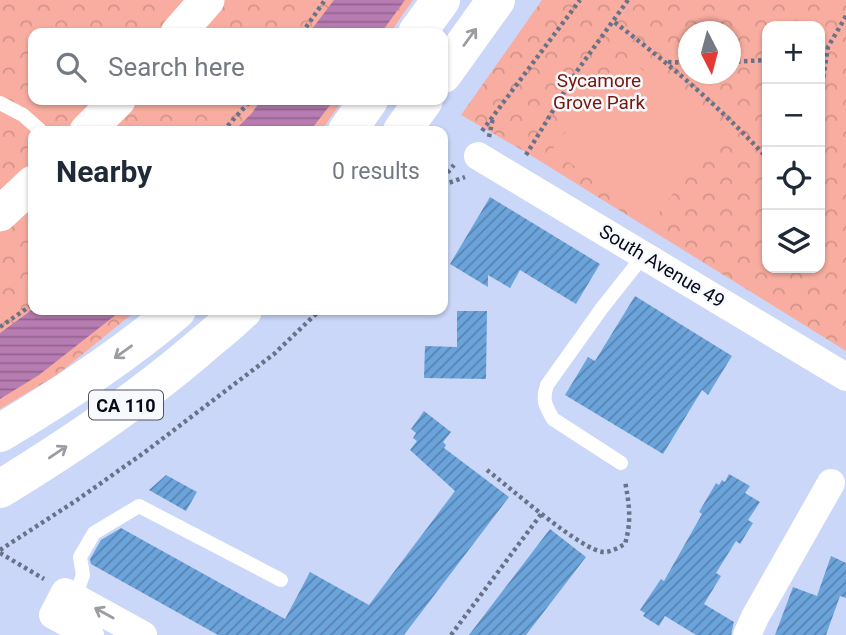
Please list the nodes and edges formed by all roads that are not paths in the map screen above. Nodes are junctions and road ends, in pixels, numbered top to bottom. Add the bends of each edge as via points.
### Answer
1 (207, 0) edge
2 (441, 0) edge
3 (496, 0) edge
4 (182, 28) edge
5 (421, 28) edge
6 (448, 67) edge
7 (0, 103) edge
8 (113, 105) edge
9 (365, 105) edge
10 (421, 105) edge
11 (35, 126) edge
12 (92, 126) edge
13 (351, 126) edge
14 (406, 126) edge
15 (472, 149) road end
16 (28, 188) edge
17 (0, 214) edge
18 (644, 255) junction
19 (171, 315) edge
20 (237, 315) edge
21 (846, 377) edge
22 (0, 433) edge
23 (621, 463) road end
24 (831, 483) dead end
25 (0, 489) edge
26 (281, 580) dead end
27 (70, 594) junction
28 (90, 635) edge
29 (143, 635) edge
30 (747, 635) edge

1 - 4 street
2 - 5 highway
6 -> 3 highway
7 - 11 lane
8 - 12 street
9 - 13 highway
10 - 14 highway
15 - 18 street, South Avenue 49
16 - 17 street
18 - 21 street, South Avenue 49
18 - 23 lane via 547,385 543,397 553,419
19 -> 22 highway, CA 110 via 59,398
25 -> 20 highway, CA 110 via 116,413
24 - 30 street
26 - 27 lane via 139,506 94,533 80,557 83,575
27 - 28 street via 53,615
29 -> 27 street

